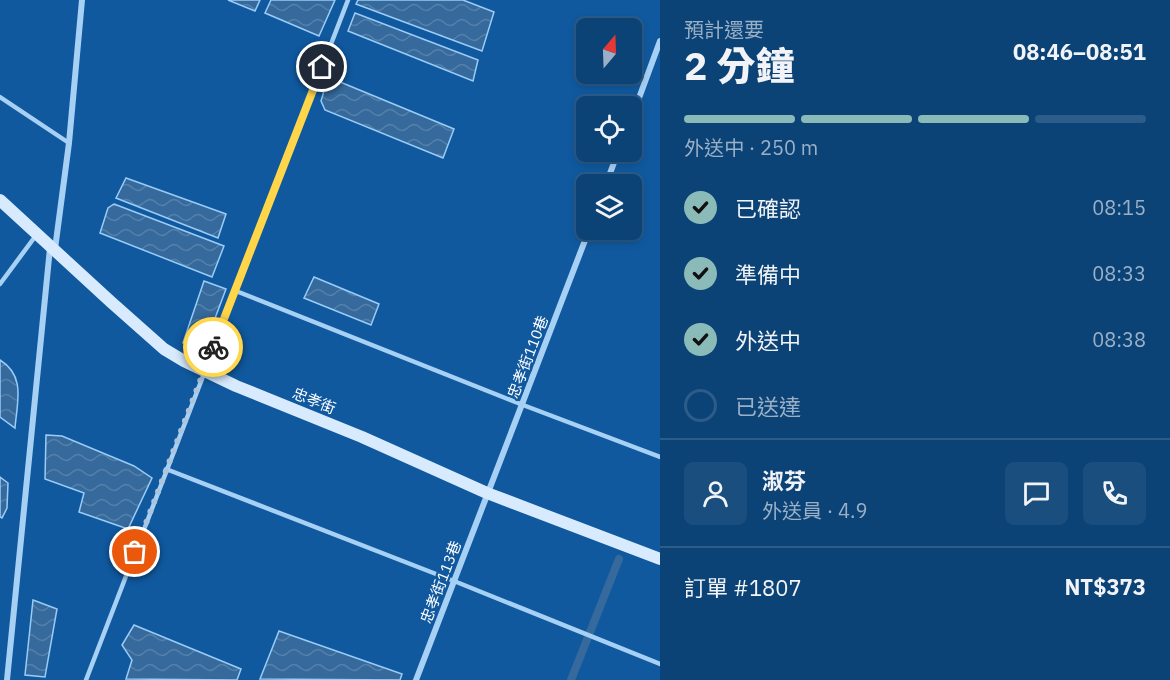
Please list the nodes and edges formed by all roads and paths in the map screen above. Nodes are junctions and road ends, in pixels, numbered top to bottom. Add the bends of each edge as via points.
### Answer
1 (82, 0) edge
2 (348, 0) edge
3 (660, 42) edge
4 (640, 96) edge
5 (0, 97) edge
6 (69, 143) junction
7 (0, 200) edge
8 (37, 234) junction
9 (585, 240) edge
10 (53, 248) junction
11 (0, 284) edge
12 (236, 291) junction
13 (204, 371) junction
14 (522, 405) junction
15 (660, 457) edge
16 (166, 469) junction
17 (487, 493) junction
18 (660, 559) edge
19 (454, 581) junction
20 (660, 664) edge
21 (7, 680) edge
22 (86, 680) edge
23 (416, 680) edge

1 - 6 street
2 - 12 lane
3 - 4 street
5 - 6 lane
6 - 10 street
7 - 8 street, 忠孝街
8 - 10 street, 忠孝街
8 - 11 lane
9 - 14 street, 忠孝街110巷
10 - 13 street, 忠孝街 via 164,349
10 - 21 street
12 - 13 lane
12 - 14 lane
13 - 16 lane
13 - 17 street, 忠孝街
14 - 15 lane
14 - 17 street, 忠孝街110巷
16 - 19 lane
16 - 22 lane
17 - 18 street, 忠孝街
17 - 19 street, 忠孝街113巷
19 - 20 lane
19 - 23 street, 忠孝街113巷

